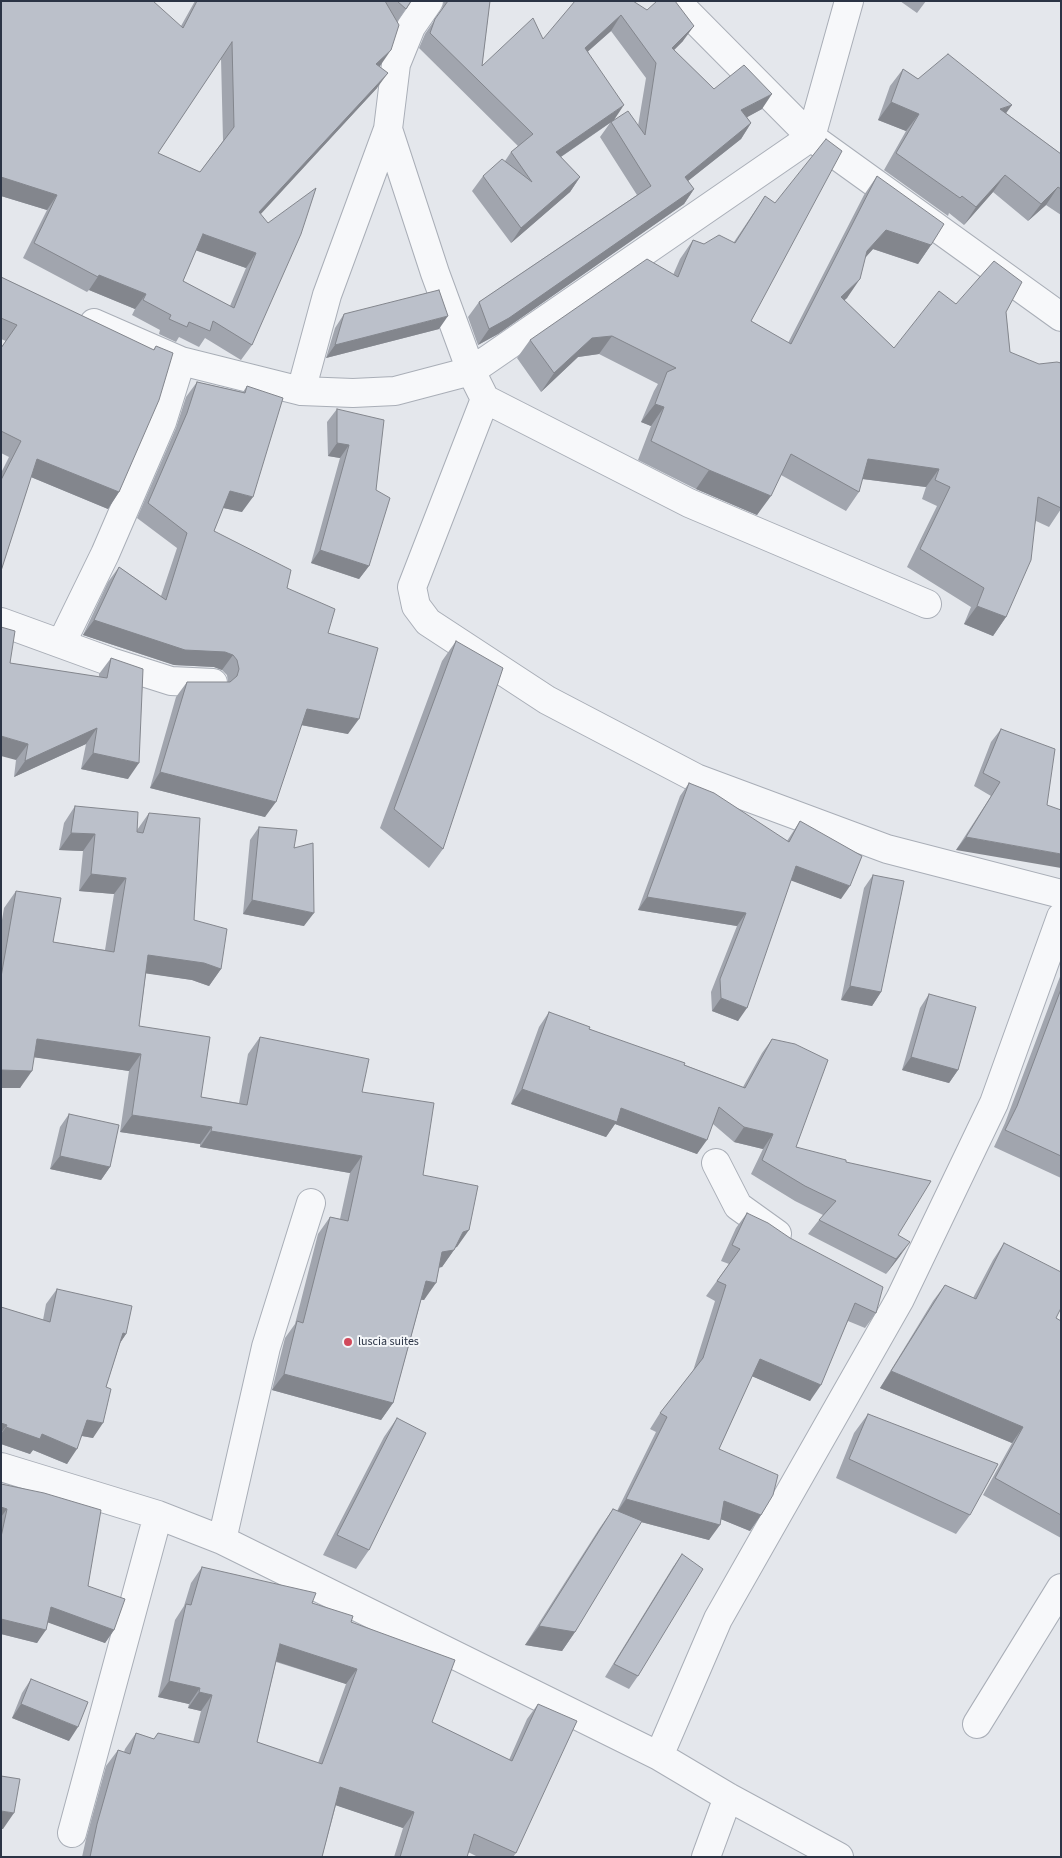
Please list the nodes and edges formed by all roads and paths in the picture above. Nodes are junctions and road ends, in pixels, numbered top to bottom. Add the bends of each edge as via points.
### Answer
1 (429, 1) edge
2 (676, 1) edge
3 (849, 1) edge
4 (388, 129) junction
5 (811, 138) junction
6 (73, 314) edge
7 (1061, 317) edge
8 (181, 361) junction
9 (471, 371) junction
10 (301, 390) junction
11 (485, 399) junction
12 (927, 604) dead end
13 (1, 622) edge
14 (62, 642) junction
15 (214, 683) edge
16 (1061, 894) edge
17 (1061, 916) edge
18 (716, 1163) dead end
19 (311, 1203) dead end
20 (795, 1245) edge
21 (874, 1285) edge
22 (900, 1299) junction
23 (1, 1467) edge
24 (158, 1515) junction
25 (222, 1540) junction
26 (1061, 1588) edge
27 (976, 1724) dead end
28 (659, 1756) junction
29 (728, 1797) junction
30 (72, 1833) dead end
31 (706, 1857) edge
32 (839, 1857) edge

1 - 4 street via 411,28 396,64
2 - 5 street
3 - 5 street
4 - 9 street via 434,273
4 - 10 street via 327,295
5 - 7 street
5 - 9 street
6 - 8 street
8 - 10 street
8 - 14 street via 162,422 105,554
9 - 10 street via 395,391
9 - 11 street
11 - 12 street via 689,503
11 - 16 street via 412,587 416,606 428,622 547,700 696,778 887,849
13 - 14 street
14 - 15 street via 111,662 171,680
17 - 22 street via 994,1103
18 - 20 street via 738,1206
19 - 25 street via 266,1347
21 - 22 street
22 - 28 street via 718,1619
23 - 24 street
24 - 25 street
24 - 30 street
25 - 28 street
26 - 27 street
28 - 29 street
29 - 31 street
29 - 32 street

